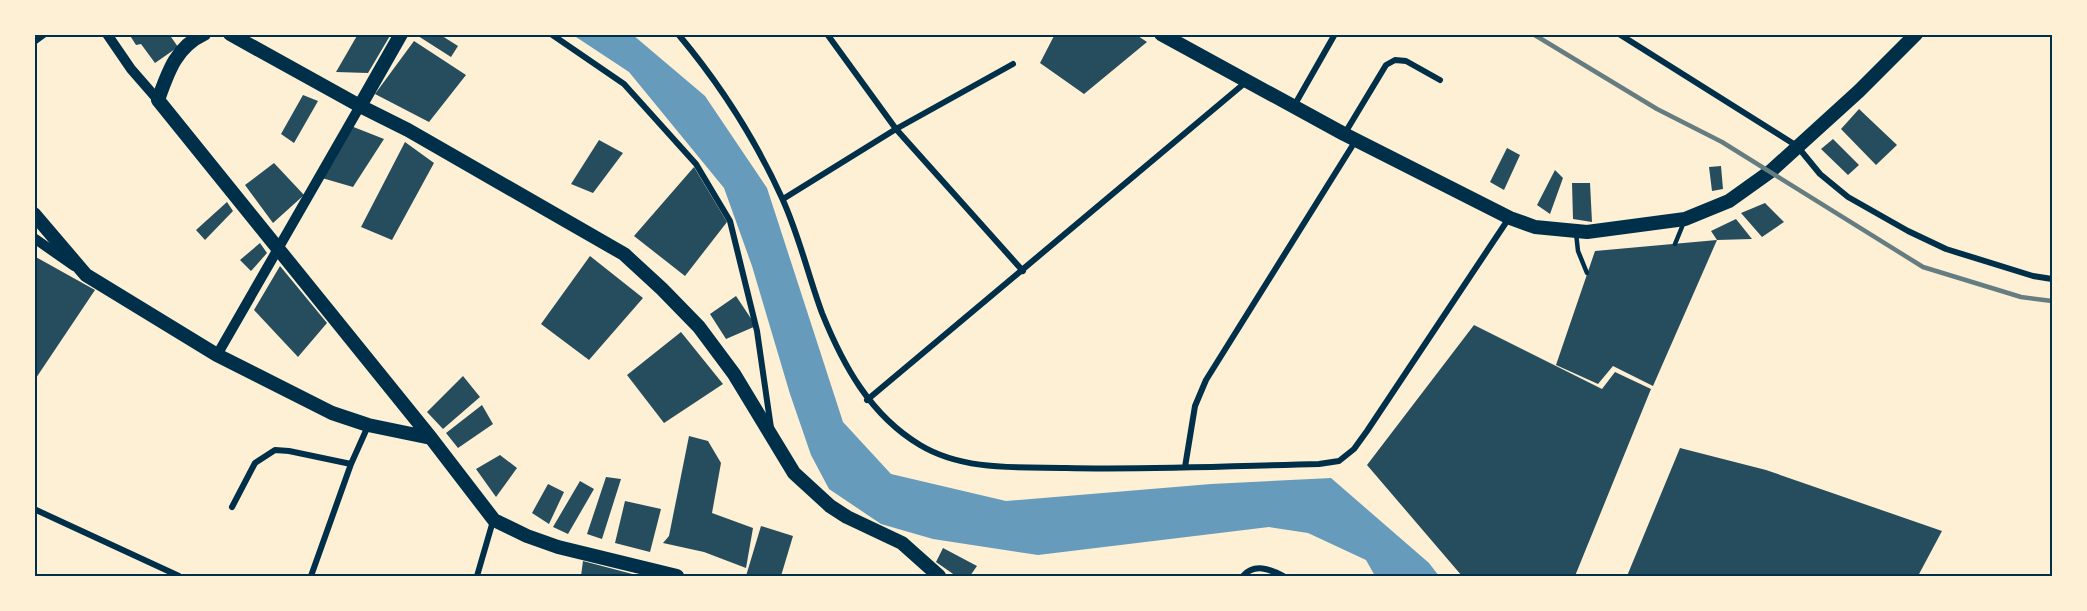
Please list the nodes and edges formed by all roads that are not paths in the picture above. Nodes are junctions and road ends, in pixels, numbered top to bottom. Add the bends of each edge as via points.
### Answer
1 (45, 34) edge
2 (107, 34) edge
3 (204, 34) edge
4 (230, 34) edge
5 (400, 34) edge
6 (551, 34) edge
7 (678, 34) edge
8 (827, 34) edge
9 (1161, 34) edge
10 (1335, 34) edge
11 (1619, 34) edge
12 (1917, 34) edge
13 (34, 42) edge
14 (1013, 64) dead end
15 (1440, 80) dead end
16 (1248, 81) junction
17 (158, 100) junction
18 (360, 106) junction
19 (1294, 106) junction
20 (896, 129) junction
21 (1350, 137) junction
22 (1797, 146) junction
23 (783, 199) junction
24 (34, 214) edge
25 (1510, 218) junction
26 (1685, 219) junction
27 (1575, 231) junction
28 (34, 238) edge
29 (1676, 244) dead end
30 (278, 248) junction
31 (1023, 271) junction
32 (1587, 273) dead end
33 (86, 275) junction
34 (2052, 279) edge
35 (217, 356) junction
36 (867, 400) junction
37 (368, 425) junction
38 (431, 438) junction
39 (773, 438) junction
40 (351, 464) junction
41 (1185, 467) junction
42 (232, 507) dead end
43 (34, 510) edge
44 (494, 520) junction
45 (179, 576) edge
46 (311, 576) edge
47 (477, 576) edge
48 (677, 576) edge
49 (939, 576) edge
50 (1243, 576) edge
51 (1283, 576) edge

1 - 13 street
2 - 17 street
3 - 17 main road via 180,51
4 - 18 main road
5 - 18 main road
6 - 39 street via 624,84 696,164 730,220 758,330
7 - 23 street via 726,95
8 - 20 street
9 - 16 main road
10 - 19 street
11 - 22 street
12 - 22 main road
14 - 20 street
15 - 21 street via 1406,61 1395,60 1386,65
16 - 19 main road
16 - 31 street
17 - 30 main road
18 - 30 street
18 - 39 main road via 624,254 699,327 734,374
19 - 21 main road
20 - 23 street
20 - 31 street
21 - 25 main road
21 - 41 street via 1206,380 1195,406
22 - 26 main road via 1771,171 1729,201
22 - 34 street via 1820,174 1848,197 1908,231 1946,249
23 - 36 street via 834,342
24 - 33 main road
25 - 27 main road via 1535,227
25 - 41 street via 1367,431 1340,461
26 - 27 main road
26 - 29 lane
27 - 32 lane
28 - 33 street
30 - 35 street
30 - 38 main road
31 - 36 street
33 - 35 main road
35 - 37 main road via 332,413
36 - 41 street via 920,445 965,462 1115,469
37 - 38 main road
37 - 40 street
38 - 44 main road
39 - 49 main road via 794,473 830,506 902,543
40 - 42 street via 275,450 255,463
40 - 46 street
43 - 45 street
44 - 47 street
44 - 48 main road via 558,548
50 - 51 street via 1256,568

